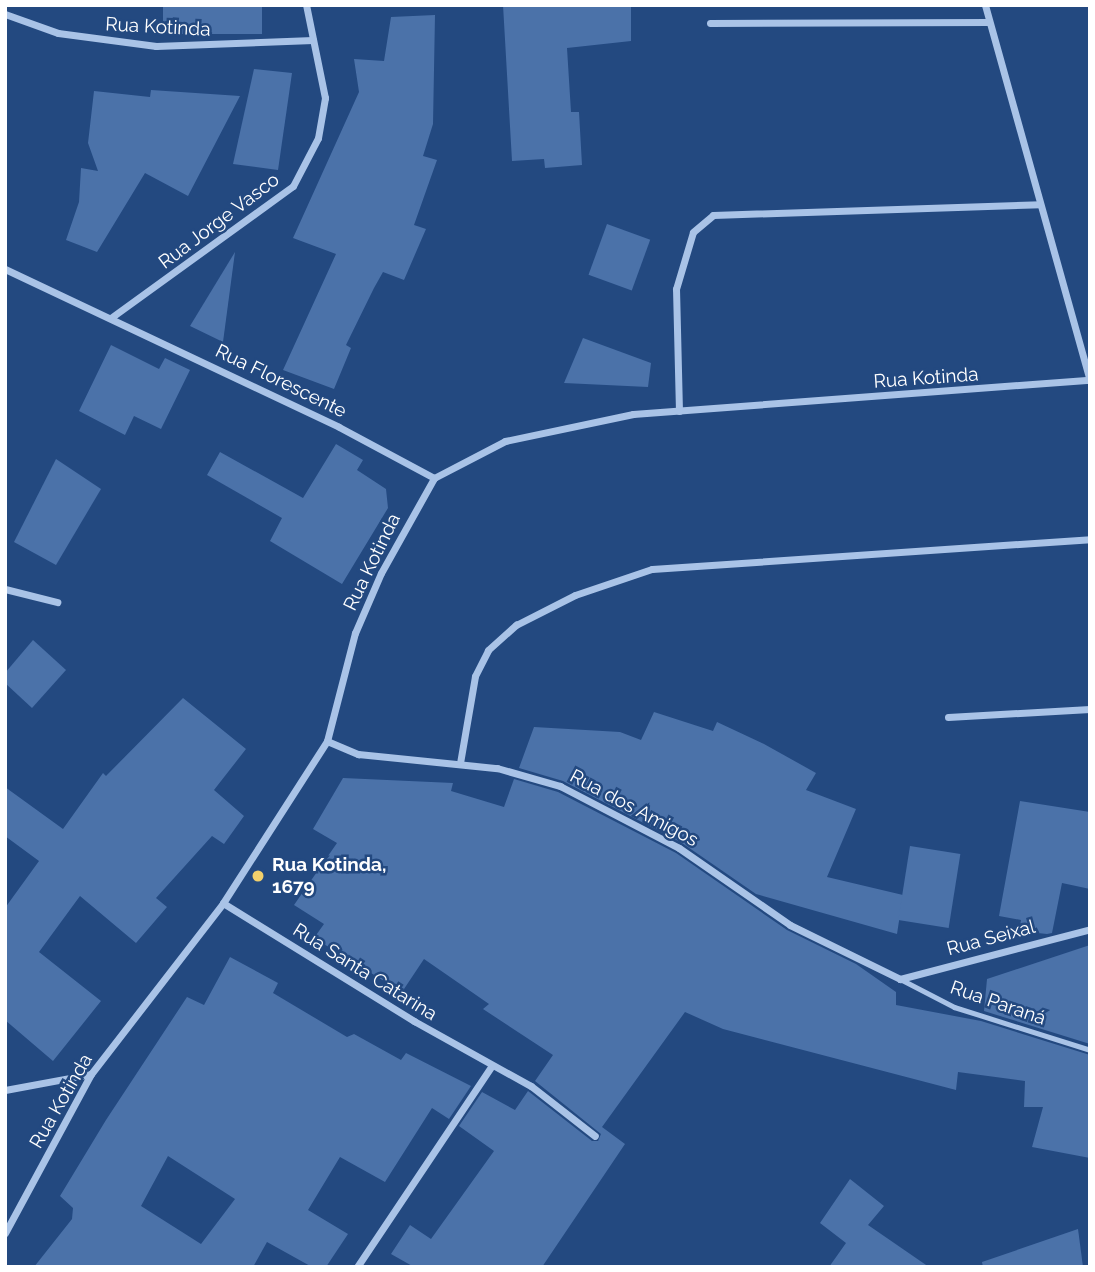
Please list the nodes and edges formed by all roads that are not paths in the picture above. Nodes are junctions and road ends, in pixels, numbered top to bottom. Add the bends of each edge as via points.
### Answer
1 (306, 5) edge
2 (985, 5) edge
3 (5, 13) edge
4 (989, 22) junction
5 (709, 23) dead end
6 (313, 40) junction
7 (1040, 204) junction
8 (5, 269) edge
9 (112, 317) junction
10 (1090, 380) edge
11 (679, 411) junction
12 (434, 478) junction
13 (1090, 539) edge
14 (5, 589) edge
15 (57, 602) dead end
16 (1090, 709) edge
17 (948, 717) dead end
18 (327, 741) junction
19 (460, 763) junction
20 (223, 904) junction
21 (1090, 929) edge
22 (900, 979) junction
23 (1090, 1050) edge
24 (491, 1067) junction
25 (91, 1074) junction
26 (5, 1090) edge
27 (595, 1136) dead end
28 (5, 1233) edge
29 (357, 1267) edge

1 - 6 street, Rua Jorge Vasco
2 - 4 street
3 - 6 street, Rua Kotinda via 58,33 143,45
4 - 5 street
4 - 7 street
6 - 9 street, Rua Jorge Vasco via 325,98 318,138 293,186
7 - 10 street
7 - 11 street via 713,215 693,232 676,289
8 - 9 street, Rua Florescente
9 - 12 street, Rua Florescente
10 - 11 street, Rua Kotinda
11 - 12 street, Rua Kotinda via 633,414 505,441
12 - 18 street, Rua Kotinda via 381,573 355,633
13 - 19 street via 652,569 575,595 516,625 488,650 475,676
14 - 15 street
16 - 17 street
18 - 19 street, Rua dos Amigos via 358,754 391,760
18 - 20 street, Rua Kotinda
19 - 22 street, Rua dos Amigos via 534,776 572,792 711,867 790,925
20 - 24 street, Rua Santa Catarina
20 - 25 street, Rua Kotinda
21 - 22 street, Rua Seixal
22 - 23 lane, Rua Paraná via 954,1007
24 - 27 street, Rua Santa Catarina via 531,1086
24 - 29 street
25 - 26 street
25 - 28 street, Rua Kotinda

